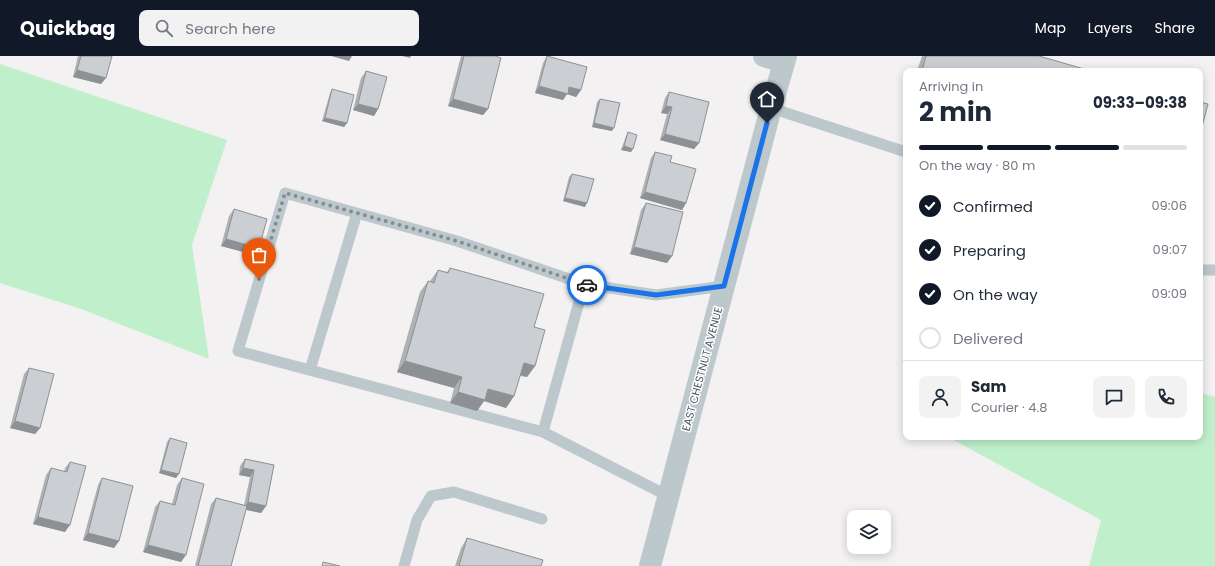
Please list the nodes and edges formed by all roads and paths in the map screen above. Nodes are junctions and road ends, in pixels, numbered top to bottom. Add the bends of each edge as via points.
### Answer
1 (764, 56) edge
2 (785, 59) edge
3 (771, 108) junction
4 (903, 151) edge
5 (357, 213) junction
6 (1203, 270) edge
7 (1215, 270) edge
8 (584, 284) junction
9 (724, 286) junction
10 (310, 370) junction
11 (543, 432) junction
12 (668, 496) junction
13 (542, 519) dead end
14 (404, 566) edge
15 (650, 566) edge

1 - 2 street
2 - 3 street, EAST CHESTNUT AVENUE
3 - 4 lane
3 - 9 street, EAST CHESTNUT AVENUE
5 - 8 lane via 457,241
5 - 10 lane
5 - 10 lane via 285,193 238,351
6 - 7 lane
8 - 9 lane via 656,295
8 - 11 lane
9 - 12 street, EAST CHESTNUT AVENUE
10 - 11 lane
11 - 12 lane
12 - 15 street, EAST CHESTNUT AVENUE
13 - 14 lane via 454,492 431,496 417,520

